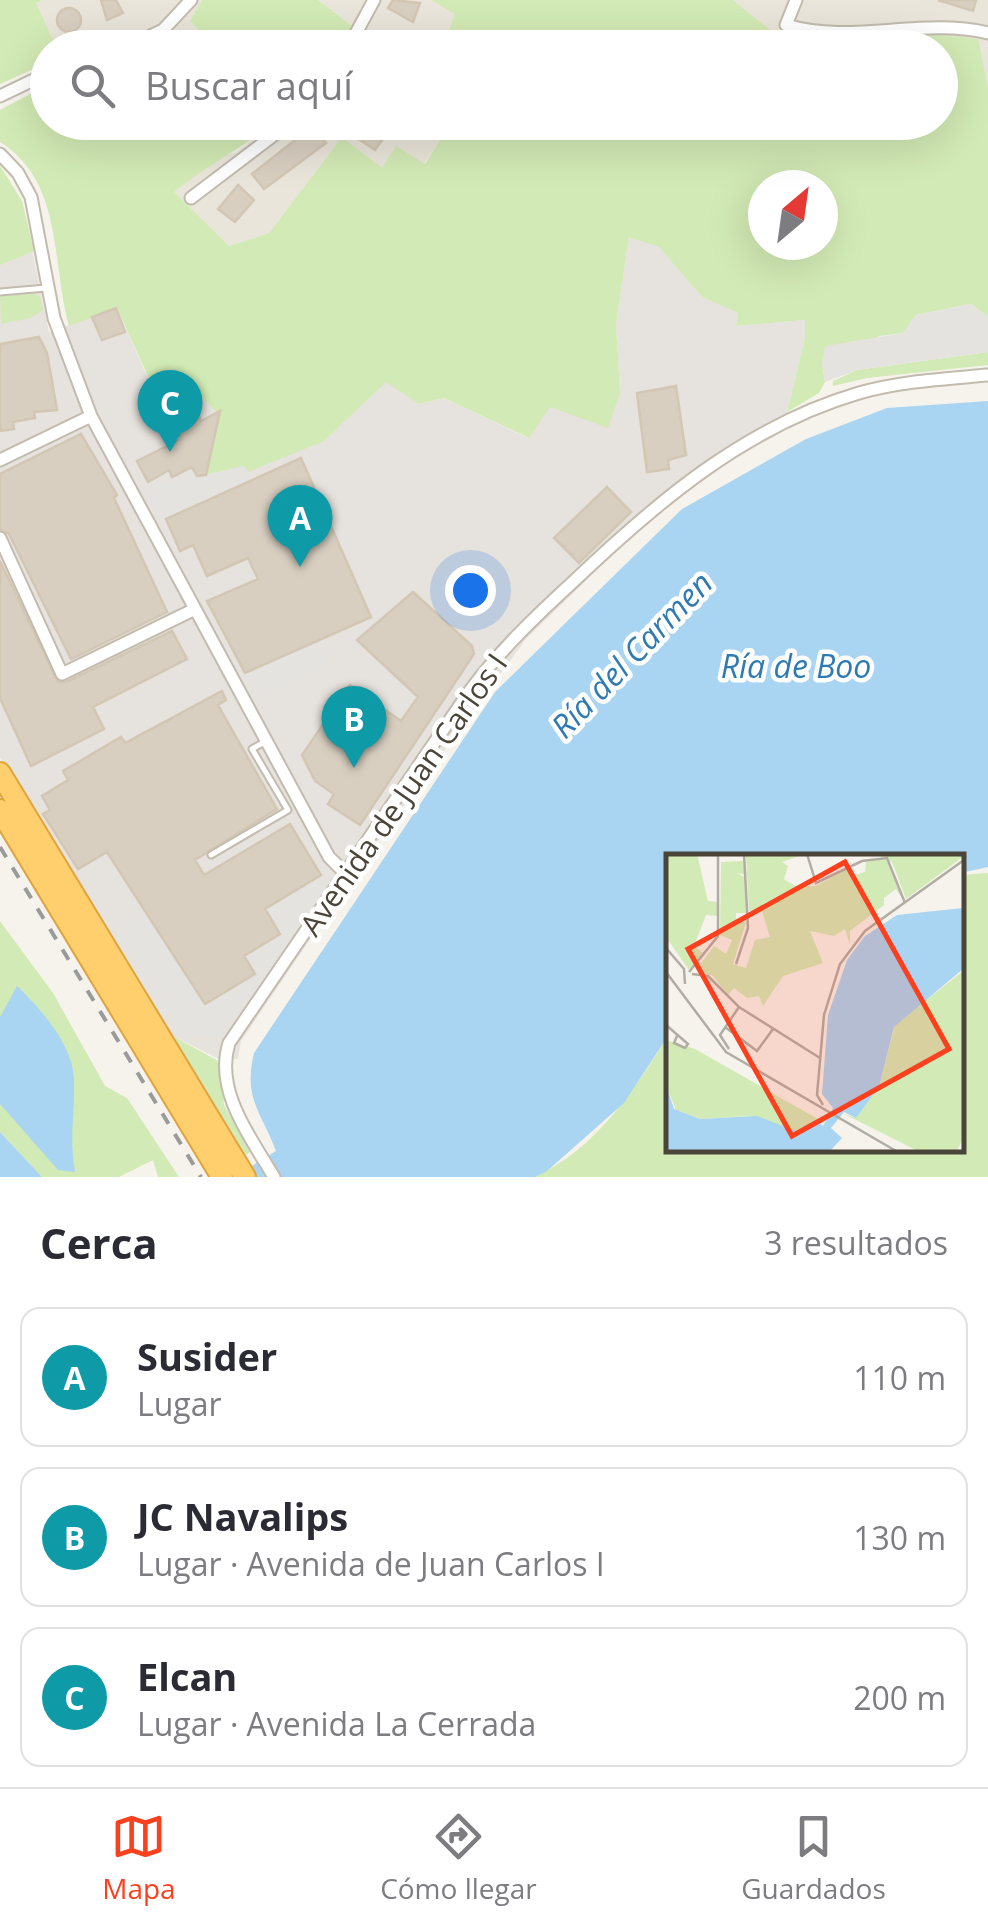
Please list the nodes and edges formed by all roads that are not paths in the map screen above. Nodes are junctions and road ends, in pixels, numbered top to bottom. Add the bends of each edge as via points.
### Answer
1 (191, 0) edge
2 (374, 0) edge
3 (796, 0) edge
4 (163, 30) edge
5 (358, 30) edge
6 (801, 30) edge
7 (894, 30) edge
8 (988, 33) edge
9 (30, 82) edge
10 (0, 96) edge
11 (268, 140) edge
12 (3, 159) edge
13 (192, 198) dead end
14 (49, 288) junction
15 (0, 292) edge
16 (988, 375) edge
17 (90, 416) junction
18 (0, 460) edge
19 (0, 538) edge
20 (195, 610) junction
21 (266, 741) junction
22 (0, 772) edge
23 (0, 810) edge
24 (212, 855) dead end
25 (346, 874) junction
26 (230, 1171) edge
27 (274, 1177) edge

1 - 4 street
2 - 5 street
3 - 6 street via 786,25
7 - 8 street
9 - 10 street
11 - 13 street
12 - 14 street via 36,210
14 - 15 lane
14 - 17 street
16 - 25 street, Avenida de Juan Carlos I via 897,384 826,404 762,435 657,503 478,680
17 - 18 street
17 - 20 street
19 - 20 street via 62,674
20 - 21 street
21 - 24 lane via 252,749 288,810
21 - 25 street via 329,857
22 - 26 highway
23 - 26 highway
25 - 27 street, Avenida de Juan Carlos I via 229,1043 230,1094

